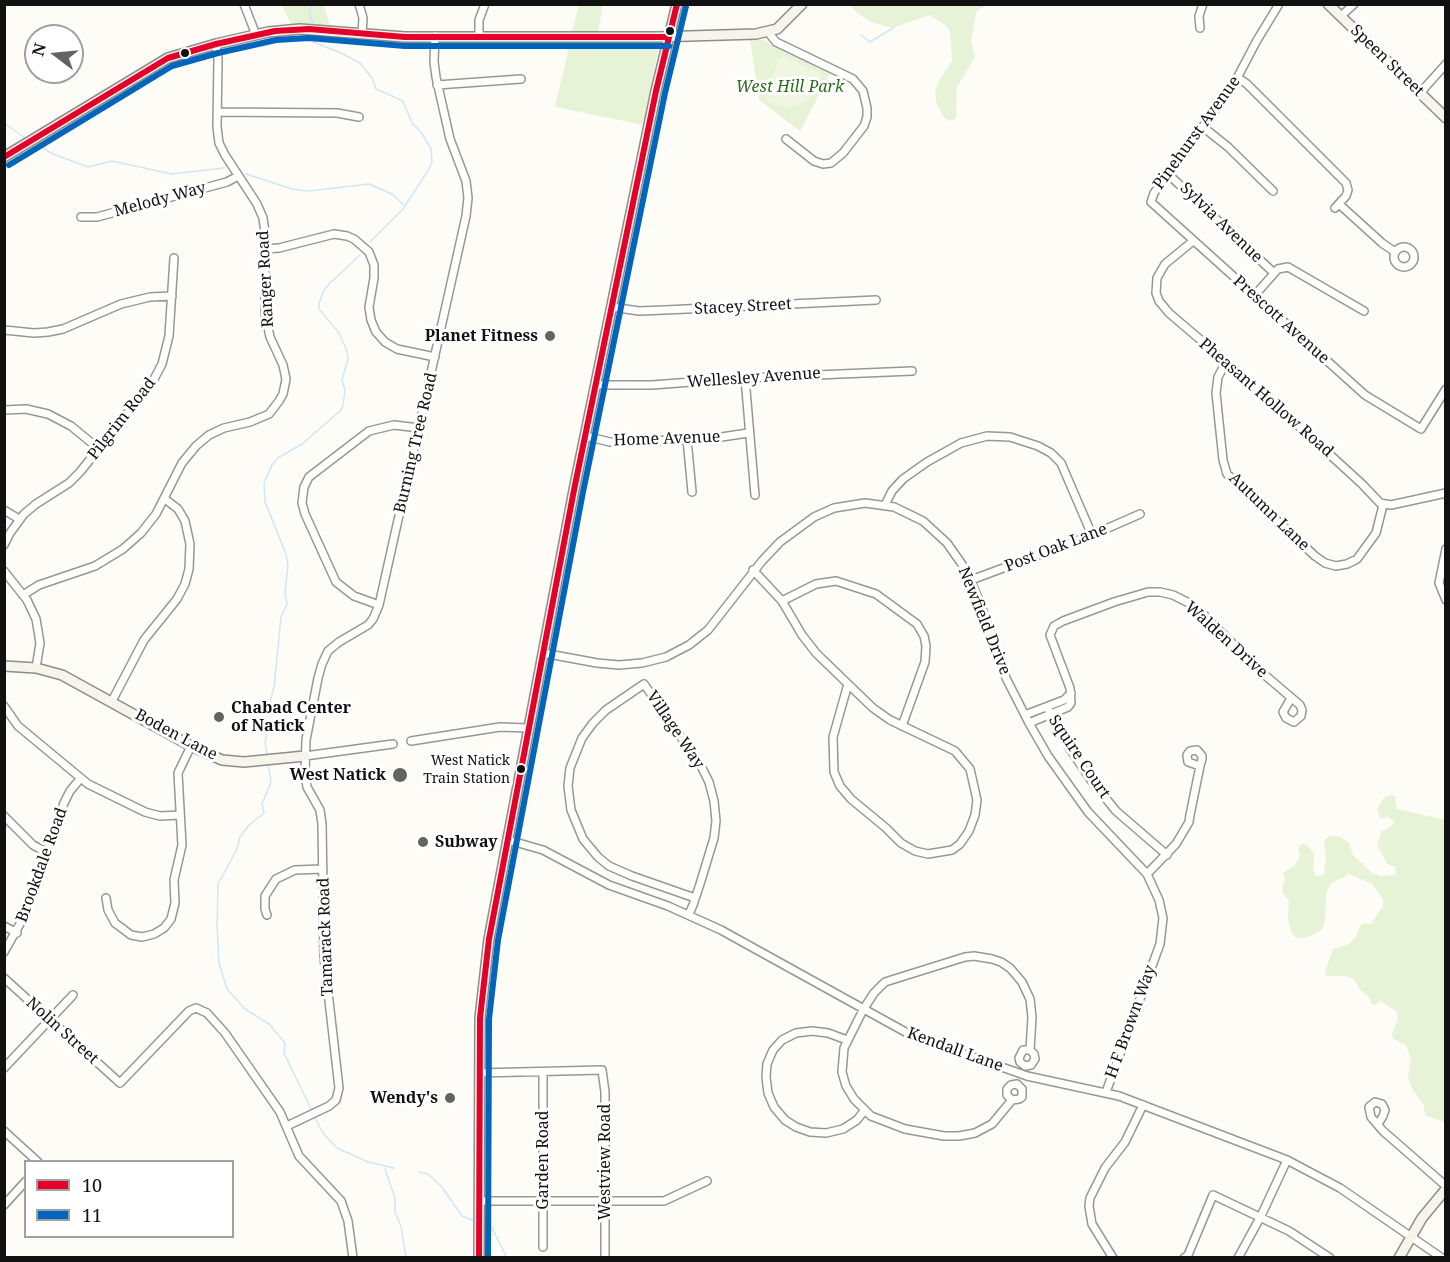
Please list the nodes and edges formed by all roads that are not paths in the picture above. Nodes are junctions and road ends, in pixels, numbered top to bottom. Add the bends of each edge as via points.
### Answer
1 (244, 4) edge
2 (358, 4) edge
3 (485, 4) edge
4 (677, 4) edge
5 (802, 4) edge
6 (1203, 4) edge
7 (1279, 4) edge
8 (1328, 4) edge
9 (1354, 4) edge
10 (1341, 16) junction
11 (1200, 28) dead end
12 (768, 33) junction
13 (362, 34) junction
14 (256, 35) junction
15 (435, 36) junction
16 (669, 36) junction
17 (478, 37) junction
18 (216, 44) junction
19 (1446, 64) edge
20 (1238, 78) junction
21 (521, 79) dead end
22 (437, 85) junction
23 (1420, 93) junction
24 (218, 112) junction
25 (359, 117) dead end
26 (1446, 118) edge
27 (1203, 127) junction
28 (786, 139) dead end
29 (4, 157) edge
30 (1168, 174) junction
31 (238, 176) junction
32 (1273, 191) dead end
33 (1151, 200) joint
34 (81, 217) dead end
35 (1193, 242) junction
36 (265, 249) junction
37 (1395, 252) dead end
38 (174, 258) dead end
39 (1276, 271) junction
40 (172, 296) junction
41 (1254, 296) junction
42 (876, 300) dead end
43 (611, 307) junction
44 (1364, 311) dead end
45 (4, 330) edge
46 (435, 357) junction
47 (1226, 362) junction
48 (912, 371) dead end
49 (745, 378) junction
50 (595, 385) junction
51 (1446, 389) edge
52 (4, 410) edge
53 (419, 428) junction
54 (748, 433) junction
55 (585, 436) junction
56 (687, 439) junction
57 (99, 449) junction
58 (692, 492) dead end
59 (1446, 493) edge
60 (754, 495) dead end
61 (165, 499) junction
62 (885, 505) junction
63 (1383, 505) junction
64 (4, 510) edge
65 (1140, 514) dead end
66 (19, 519) junction
67 (1092, 535) junction
68 (4, 545) edge
69 (1446, 549) edge
70 (753, 570) junction
71 (4, 571) edge
72 (970, 580) junction
73 (23, 595) junction
74 (782, 600) junction
75 (1446, 600) edge
76 (379, 605) junction
77 (543, 653) junction
78 (4, 666) edge
79 (36, 668) junction
80 (848, 684) junction
81 (1071, 693) junction
82 (1292, 698) dead end
83 (112, 701) junction
84 (4, 706) edge
85 (1047, 707) junction
86 (1051, 714) junction
87 (1024, 715) junction
88 (1029, 723) junction
89 (902, 726) junction
90 (528, 728) junction
91 (411, 741) dead end
92 (393, 744) dead end
93 (191, 746) junction
94 (305, 756) junction
95 (1200, 766) dead end
96 (80, 779) junction
97 (180, 815) junction
98 (4, 816) edge
99 (508, 840) junction
100 (46, 852) junction
101 (1167, 855) junction
102 (323, 869) junction
103 (1147, 874) junction
104 (106, 898) dead end
105 (695, 898) junction
106 (267, 915) dead end
107 (689, 915) junction
108 (4, 926) edge
109 (17, 933) junction
110 (1157, 951) joint
111 (4, 952) edge
112 (4, 978) edge
113 (73, 995) dead end
114 (863, 1010) junction
115 (50, 1019) junction
116 (848, 1040) junction
117 (1030, 1050) dead end
118 (4, 1068) edge
119 (543, 1072) junction
120 (479, 1073) junction
121 (1106, 1092) junction
122 (1012, 1100) dead end
123 (1143, 1105) junction
124 (864, 1111) junction
125 (1378, 1124) dead end
126 (287, 1126) junction
127 (4, 1131) edge
128 (37, 1160) edge
129 (1287, 1160) junction
130 (707, 1181) dead end
131 (24, 1183) edge
132 (1446, 1187) edge
133 (543, 1201) junction
134 (605, 1201) junction
135 (479, 1202) junction
136 (4, 1205) edge
137 (1261, 1216) junction
138 (1411, 1236) junction
139 (543, 1248) dead end
140 (605, 1255) dead end
141 (353, 1257) edge
142 (479, 1257) edge
143 (1113, 1257) edge
144 (1184, 1257) edge
145 (1238, 1257) edge
146 (1330, 1257) edge
147 (1399, 1257) edge
148 (1442, 1257) edge

1 - 14 street
2 - 13 street via 363,18
3 - 17 street
4 - 16 main road
5 - 12 main road via 781,27
6 - 11 street
7 - 20 street, Pinehurst Avenue
8 - 10 main road, Speen Street
9 - 10 street
10 - 23 main road, Speen Street
12 - 16 main road
12 - 28 street via 776,42 853,79 863,91 867,108 864,126 831,163 814,161
13 - 14 main road via 292,29
13 - 15 main road
14 - 18 main road
15 - 17 main road
15 - 22 street, Burning Tree Road
16 - 17 main road
16 - 43 main road
18 - 24 street, Ranger Road
18 - 29 main road via 160,62
19 - 23 street
20 - 27 street, Pinehurst Avenue
20 - 37 street via 1346,183 1347,193 1337,206
21 - 22 street
22 - 46 street, Burning Tree Road via 468,198
23 - 26 main road, Speen Street
24 - 25 street via 337,113
24 - 31 street, Ranger Road via 219,142
27 - 30 street, Pinehurst Avenue
27 - 32 street
30 - 33 street, Pinehurst Avenue
30 - 39 street, Sylvia Avenue
31 - 34 street, Melody Way via 97,217
31 - 36 street, Ranger Road via 260,210
33 - 35 street, Prescott Avenue
35 - 41 street, Prescott Avenue
35 - 47 street, Pheasant Hollow Road via 1165,264 1157,278 1156,293 1169,313
36 - 46 street via 334,234 354,239 369,252 374,265 369,306 376,332 397,349
36 - 61 street, Ranger Road via 264,314 283,365 283,394 269,414 224,428 202,441 182,464
38 - 40 street, Pilgrim Road
39 - 41 street
39 - 44 street via 1288,267 1296,270
40 - 45 street via 122,304 63,329 34,333
40 - 57 street, Pilgrim Road via 170,336 158,373
41 - 51 street, Prescott Avenue via 1359,391 1421,429
42 - 43 street, Stacey Street via 639,311
43 - 50 main road
46 - 53 street, Burning Tree Road
47 - 63 street, Pheasant Hollow Road
47 - 63 street, Autumn Lane via 1218,377 1216,393 1227,474 1315,556 1336,566 1358,559 1376,533
48 - 49 street, Wellesley Avenue
49 - 50 street, Wellesley Avenue
49 - 54 street
50 - 55 main road
52 - 57 street via 48,414
53 - 76 street, Burning Tree Road
53 - 76 street via 394,425 369,431 309,477 304,487 305,514 336,582 354,596
54 - 56 street, Home Avenue
54 - 60 street
55 - 56 street, Home Avenue via 610,442
55 - 77 main road
56 - 58 street
57 - 66 street, Pilgrim Road via 74,478
59 - 63 street
61 - 73 street, Ranger Road via 146,527 117,554
61 - 83 street via 175,505 185,522 190,544 189,569 177,599 144,640
62 - 67 street via 903,479 927,462 962,443 987,436 1010,437 1038,446 1061,463
62 - 70 street, Newfield Drive via 854,504 824,512 785,537
62 - 72 street, Newfield Drive via 914,516 931,528 953,551
64 - 66 street
65 - 67 street, Post Oak Lane
66 - 68 street, Pilgrim Road
67 - 72 street, Post Oak Lane
69 - 75 street via 1439,584
70 - 74 street
70 - 77 street, Newfield Drive via 708,630 666,657 621,665
71 - 73 street
72 - 87 street, Newfield Drive
73 - 79 street via 38,626
74 - 80 street via 805,640
74 - 89 street via 816,584 836,581 876,594 918,624 926,646 925,662
76 - 94 street, Burning Tree Road via 368,625 334,646 324,657
77 - 90 main road
78 - 79 main road, Boden Lane
79 - 83 main road, Boden Lane via 62,675
80 - 89 street via 873,708
80 - 89 street via 833,737 834,772 840,786 901,843 915,851 928,854 952,850 969,831 975,815 977,800 970,769 955,751
81 - 82 street, Walden Drive via 1050,635 1054,626 1137,594 1160,591 1201,612
81 - 85 street via 1065,700
81 - 86 street via 1068,707
83 - 93 main road, Boden Lane
84 - 96 street via 18,726
85 - 86 street, Squire Court
85 - 87 street
86 - 88 street
86 - 101 street, Squire Court via 1091,780 1116,811
87 - 88 street, Newfield Drive
88 - 103 street, Newfield Drive via 1080,802
90 - 91 street via 500,727
90 - 99 main road
92 - 94 street, Boden Lane
93 - 94 main road, Boden Lane via 229,761
93 - 97 street via 178,773
94 - 102 street, Tamarack Road via 307,787 321,817
95 - 101 street via 1188,822
96 - 97 street via 145,812
96 - 100 street, Brookdale Road via 67,797
97 - 104 street via 182,845 174,880 174,908 164,928 148,936 131,935 115,923
98 - 100 street via 33,845
99 - 107 street, Kendall Lane via 543,850 609,885
99 - 120 main road via 484,968
100 - 109 street, Brookdale Road
101 - 103 street
102 - 106 street via 295,870 276,879 265,896
102 - 126 street, Tamarack Road via 324,968 340,1082 336,1100 320,1112
103 - 110 street, Newfield Drive via 1156,891 1162,918
105 - 105 street, Village Way via 714,838 714,801 701,766 644,684 606,710 582,738 570,768 570,810 584,840 609,866
105 - 107 street, Village Way
107 - 114 street, Kendall Lane via 749,944
108 - 109 street
109 - 111 street, Brookdale Road
110 - 121 street, H F Brown Way
112 - 115 street, Nolin Street
113 - 115 street
114 - 116 street
114 - 117 street via 879,987 891,979 965,957 992,959 1010,968 1026,990 1032,1017
114 - 121 street, Kendall Lane via 909,1034 1027,1076
115 - 118 street
115 - 126 street, Nolin Street via 120,1083 185,1014 196,1008 207,1013 225,1033
116 - 124 street via 843,1057 844,1079 849,1093
116 - 124 street via 812,1031 782,1040 767,1064 768,1093 784,1120 810,1132 843,1129
119 - 120 street
119 - 133 street, Garden Road
119 - 134 street, Westview Road via 602,1070
120 - 135 main road
121 - 123 street, Kendall Lane
122 - 124 street via 992,1124 959,1136 905,1129
123 - 129 street, Kendall Lane
123 - 143 street via 1090,1198 1092,1224
125 - 132 street
126 - 141 street via 299,1156 345,1207
127 - 128 street
129 - 137 street
129 - 138 street, Kendall Lane via 1340,1188
130 - 134 street via 664,1201
131 - 136 street
132 - 138 main road
133 - 134 street
133 - 135 street
133 - 139 street, Garden Road
134 - 140 street, Westview Road
135 - 142 main road
137 - 144 street via 1213,1195
137 - 145 street
137 - 146 street
138 - 147 main road
138 - 148 street, Kendall Lane

